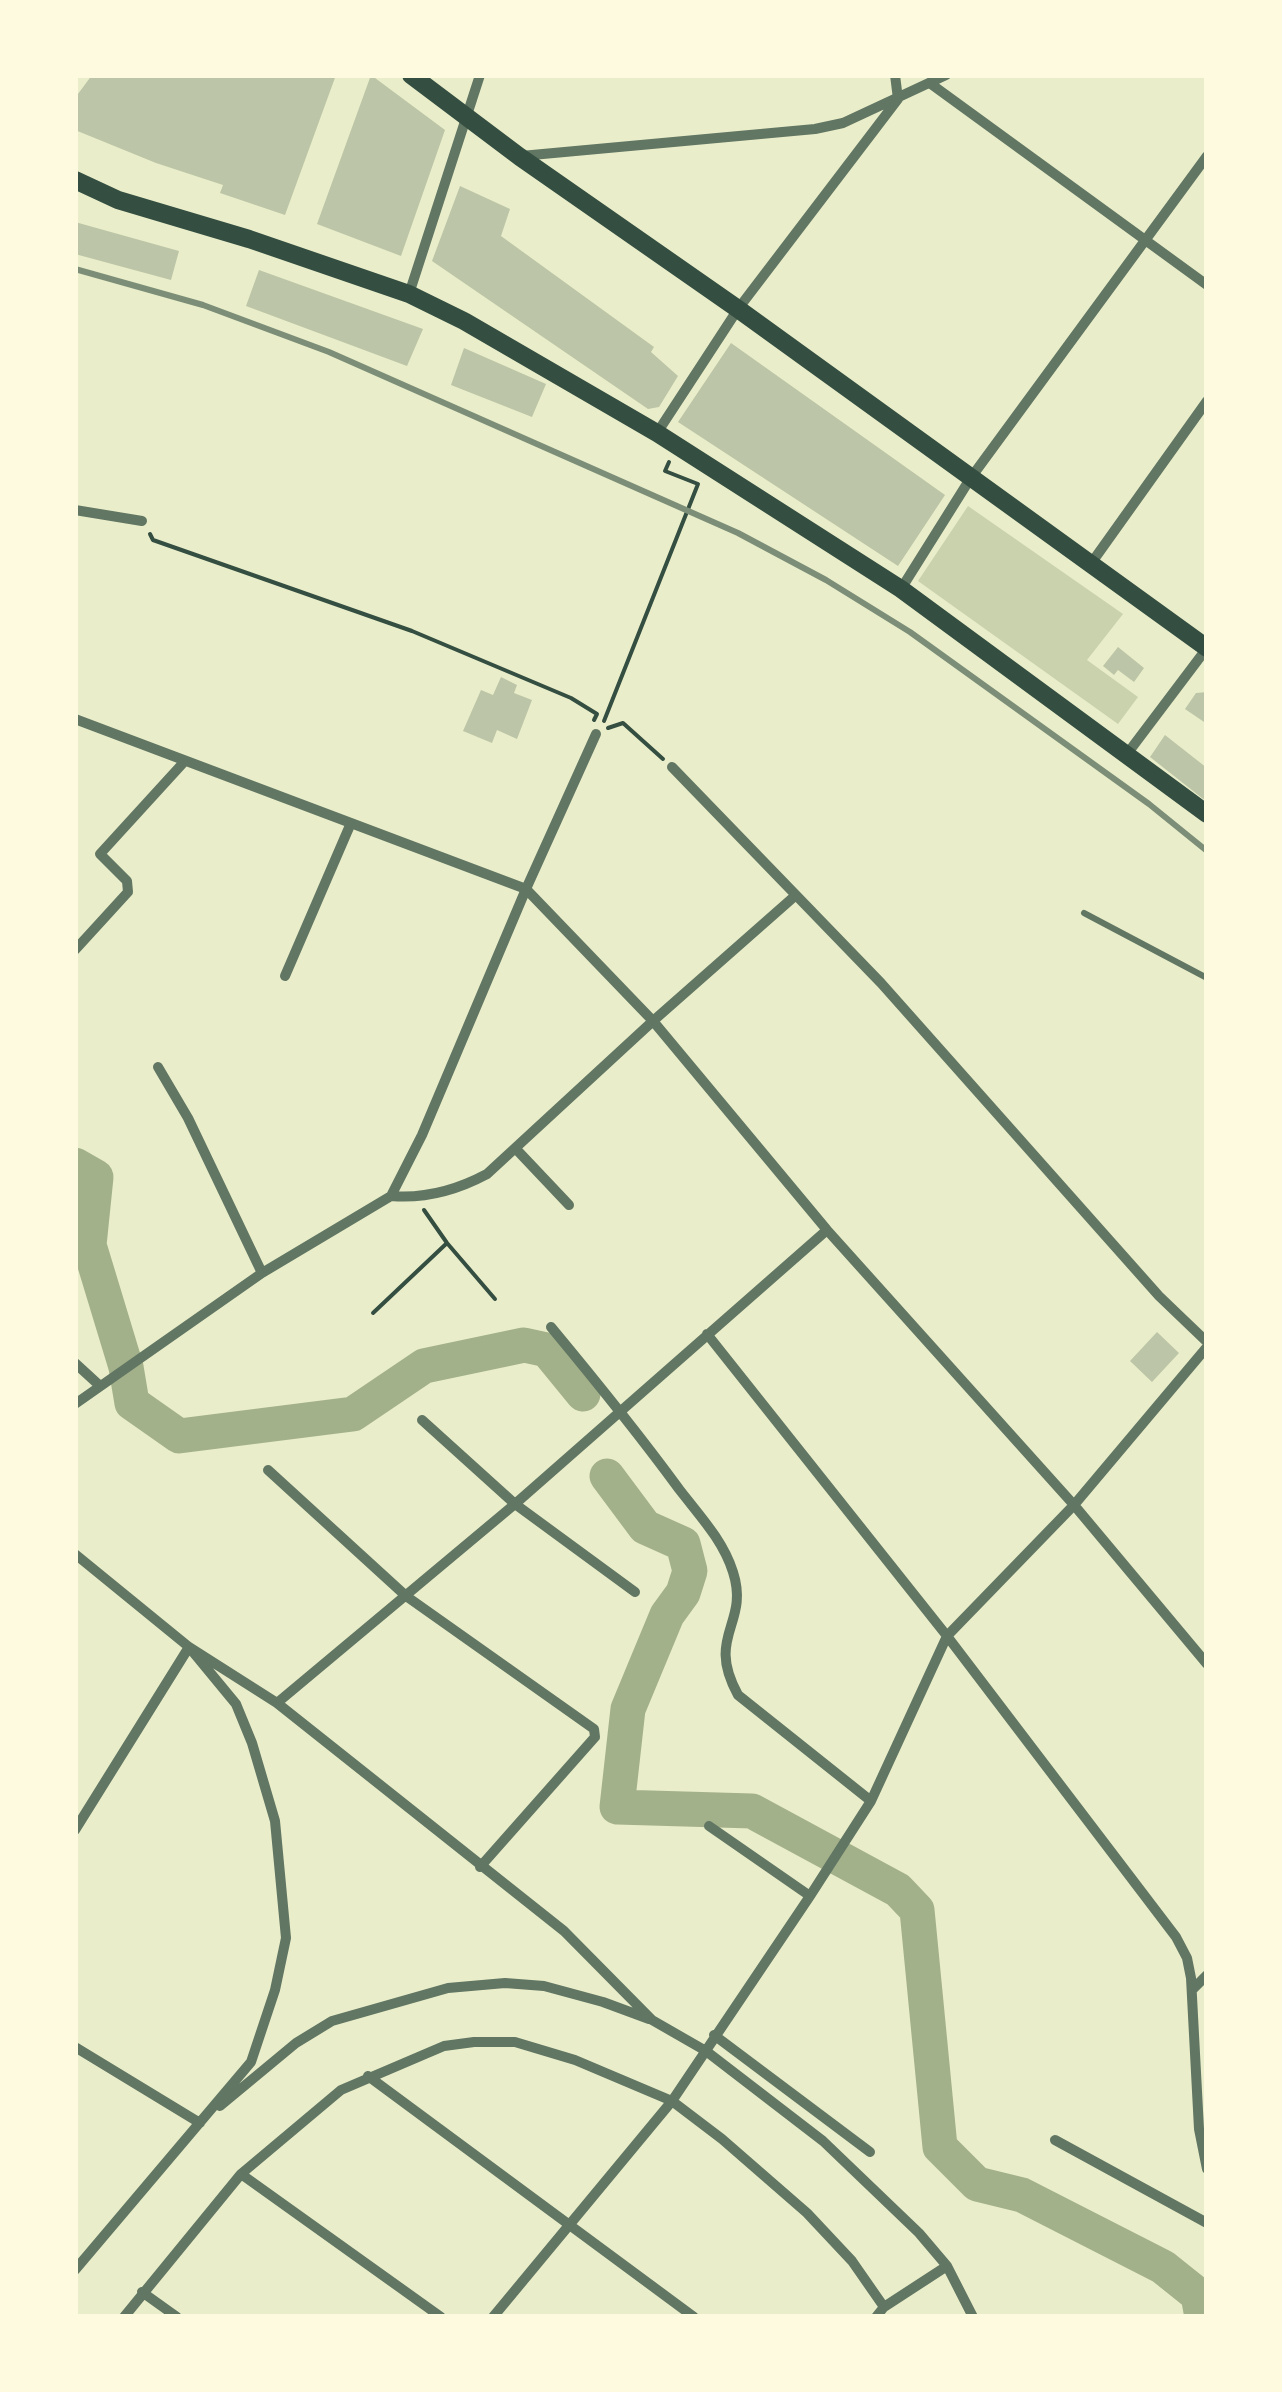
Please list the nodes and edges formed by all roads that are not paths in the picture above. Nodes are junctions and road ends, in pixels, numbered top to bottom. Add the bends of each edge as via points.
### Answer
1 (412, 75) edge
2 (480, 75) edge
3 (895, 75) edge
4 (946, 75) edge
5 (931, 84) junction
6 (898, 99) junction
7 (468, 116) junction
8 (520, 156) junction
9 (1207, 156) edge
10 (75, 180) edge
11 (1146, 242) junction
12 (1207, 286) edge
13 (410, 294) junction
14 (738, 309) junction
15 (1207, 400) edge
16 (656, 433) junction
17 (970, 479) junction
18 (75, 510) edge
19 (142, 522) road end
20 (1090, 565) junction
21 (900, 589) junction
22 (1207, 648) edge
23 (75, 719) edge
24 (596, 734) road end
25 (1127, 754) junction
26 (184, 762) junction
27 (672, 767) road end
28 (1207, 814) edge
29 (351, 823) junction
30 (526, 889) junction
31 (796, 895) junction
32 (1084, 913) dead end
33 (75, 950) edge
34 (285, 976) dead end
35 (1207, 978) edge
36 (653, 1021) junction
37 (158, 1067) dead end
38 (516, 1149) junction
39 (391, 1196) junction
40 (569, 1206) dead end
41 (827, 1230) junction
42 (262, 1272) junction
43 (550, 1327) dead end
44 (707, 1334) junction
45 (1207, 1345) edge
46 (75, 1362) edge
47 (99, 1385) junction
48 (75, 1404) edge
49 (620, 1410) junction
50 (422, 1420) dead end
51 (268, 1470) dead end
52 (515, 1504) junction
53 (1074, 1505) junction
54 (75, 1554) edge
55 (635, 1592) dead end
56 (406, 1596) junction
57 (948, 1636) junction
58 (189, 1647) junction
59 (1207, 1664) edge
60 (276, 1703) junction
61 (871, 1801) junction
62 (709, 1826) dead end
63 (75, 1830) edge
64 (480, 1867) junction
65 (810, 1896) junction
66 (1207, 1974) edge
67 (1192, 1990) junction
68 (652, 2020) junction
69 (714, 2035) junction
70 (75, 2047) edge
71 (706, 2050) junction
72 (368, 2076) junction
73 (672, 2100) junction
74 (200, 2123) junction
75 (1056, 2140) dead end
76 (870, 2152) dead end
77 (1207, 2168) edge
78 (241, 2174) junction
79 (1207, 2223) edge
80 (568, 2224) junction
81 (947, 2266) junction
82 (75, 2270) edge
83 (142, 2292) junction
84 (884, 2307) junction
85 (124, 2317) edge
86 (177, 2317) edge
87 (441, 2317) edge
88 (493, 2317) edge
89 (694, 2317) edge
90 (876, 2317) edge
91 (973, 2317) edge

1 - 7 main road
2 - 7 street
3 - 6 street
4 - 5 street
5 - 6 street
5 - 11 street
6 - 8 street via 815,129
6 - 14 street
7 - 8 main road
7 - 13 street
8 - 14 main road
9 - 11 street
10 - 13 main road via 118,200
11 - 12 street
11 - 17 street
13 - 16 main road
14 - 16 street
14 - 17 main road
15 - 20 street
16 - 21 main road
17 - 20 main road
17 - 21 street
18 - 19 street
20 - 22 main road
21 - 25 main road
22 - 25 street
23 - 26 street
24 - 30 street
25 - 28 main road
26 - 29 street
26 - 33 street via 100,854 127,881 128,892
27 - 31 street
29 - 30 street
29 - 34 street
30 - 36 street
30 - 39 street
31 - 36 street
31 - 45 street
32 - 35 lane
36 - 38 street
36 - 41 street
37 - 42 street
38 - 39 street via 469,1184 415,1198
38 - 40 street
39 - 42 street
41 - 44 street
41 - 53 street
42 - 47 street
43 - 49 street
44 - 49 street
44 - 57 street
45 - 53 street
46 - 47 street
47 - 48 street
49 - 52 street
49 - 61 street via 726,1552 739,1604 724,1642 725,1672 738,1695
50 - 52 street
51 - 56 street
52 - 55 street
52 - 56 street
53 - 57 street
53 - 59 street
54 - 58 street
56 - 60 street
56 - 64 street via 596,1732
57 - 61 street
57 - 67 street via 1176,1937
58 - 60 street
58 - 63 street
58 - 74 street via 236,1704 252,1744 275,1821 286,1938 251,2062
60 - 64 street
61 - 65 street
62 - 65 street
64 - 68 street via 564,1931
65 - 69 street
66 - 67 street
67 - 77 street
68 - 71 street
68 - 74 street via 544,1986 448,1988 332,2021
69 - 71 street
69 - 76 street
70 - 74 street
71 - 73 street
71 - 81 street via 823,2141
72 - 73 street via 444,2046 515,2042
72 - 78 street via 340,2090
72 - 80 street
73 - 80 street
73 - 84 street via 807,2213
74 - 82 street
75 - 79 street
78 - 83 street
78 - 87 street
80 - 88 street
80 - 89 street
81 - 84 street
81 - 91 street
83 - 85 street
83 - 86 street
84 - 90 street

